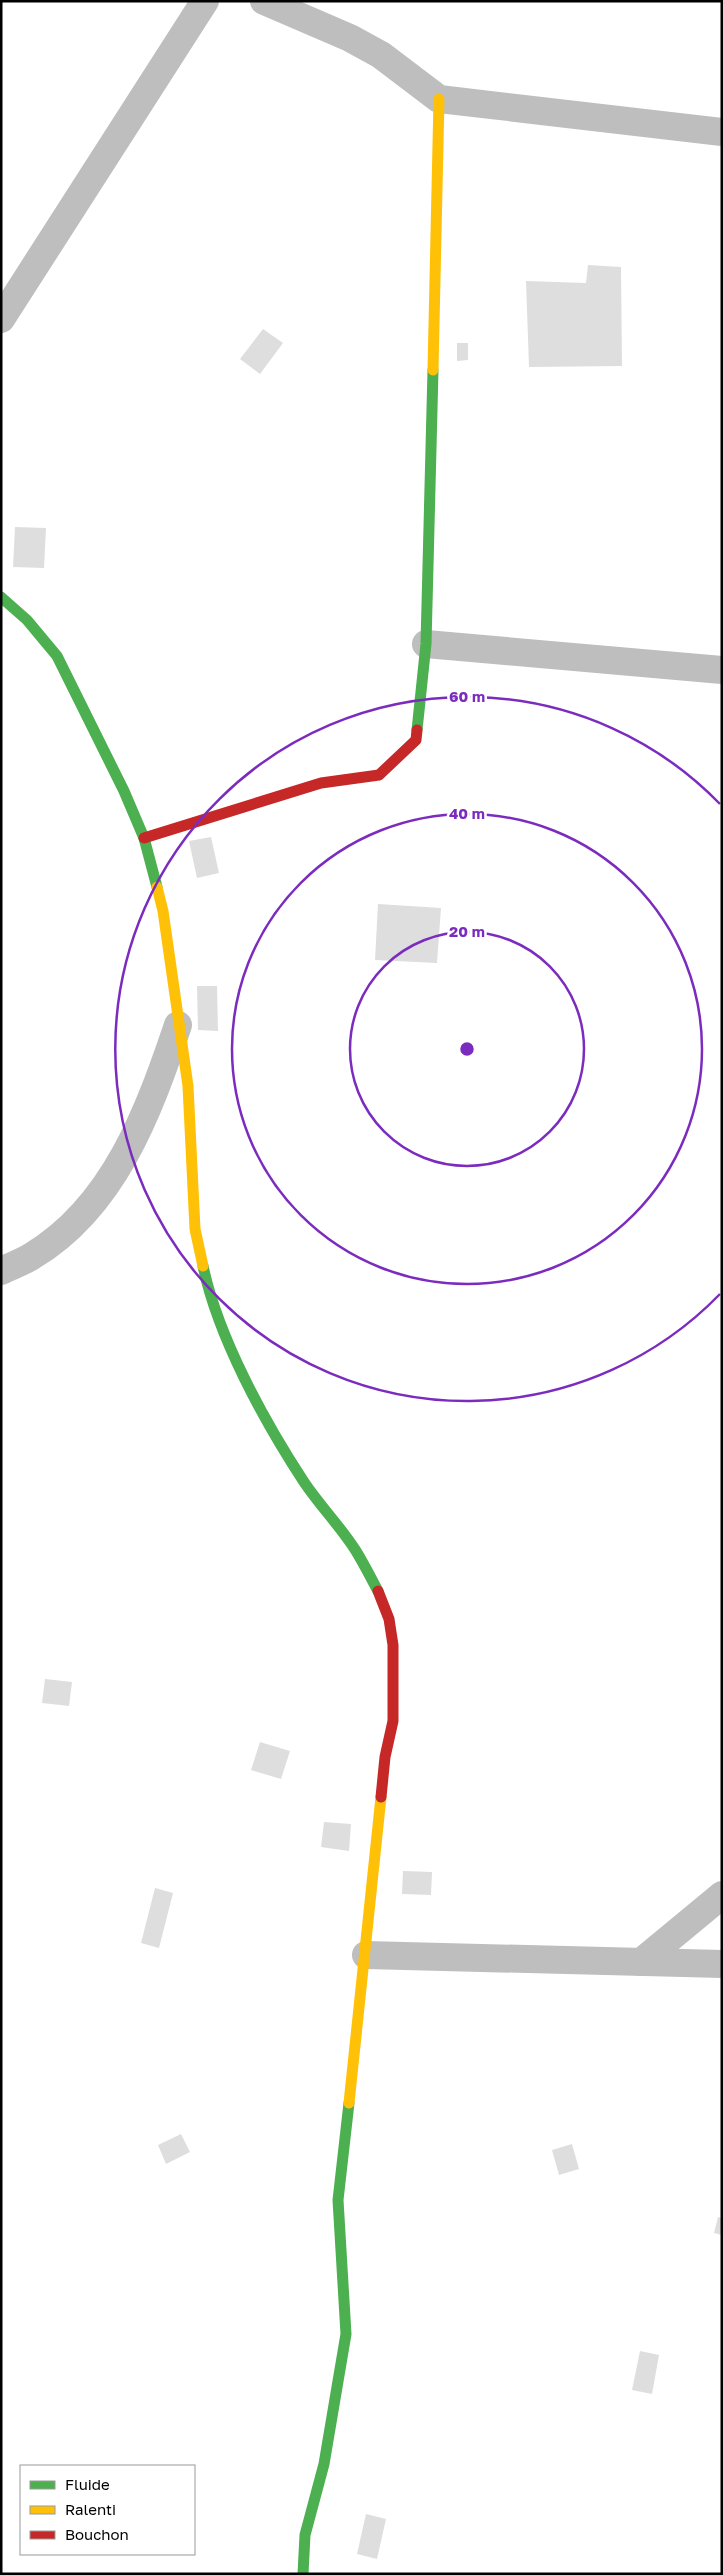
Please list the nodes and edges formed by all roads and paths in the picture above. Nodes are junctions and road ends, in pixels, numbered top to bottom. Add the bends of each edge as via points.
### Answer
1 (205, 1) edge
2 (264, 1) edge
3 (439, 98) junction
4 (722, 132) edge
5 (1, 319) edge
6 (1, 597) edge
7 (426, 644) junction
8 (722, 670) edge
9 (144, 838) junction
10 (178, 1025) junction
11 (1, 1271) edge
12 (722, 1895) edge
13 (366, 1955) junction
14 (641, 1962) junction
15 (722, 1964) edge
16 (302, 2574) edge

1 - 5 street
2 - 3 street via 350,38 380,55
3 - 4 street
3 - 7 street
6 - 9 street via 27,620 57,656
7 - 8 street
7 - 9 street via 416,740 379,775 321,783
9 - 10 street via 163,911
10 - 11 street via 160,1078 107,1186 76,1222 33,1256
10 - 13 street via 188,1086 195,1230 207,1286 230,1349 265,1415 304,1482 356,1551 380,1595 388,1619 392,1645 393,1721 385,1757
12 - 14 street
13 - 14 street
13 - 16 street via 338,2200 346,2334 324,2464 304,2535
14 - 15 street

